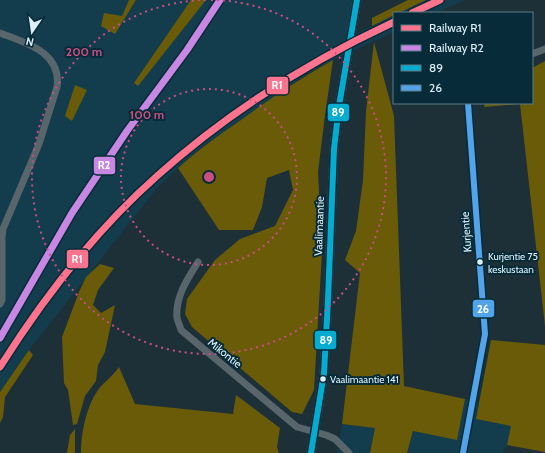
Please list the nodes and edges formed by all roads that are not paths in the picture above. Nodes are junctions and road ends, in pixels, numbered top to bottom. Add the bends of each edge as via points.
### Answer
1 (357, 0) edge
2 (0, 33) edge
3 (545, 49) edge
4 (533, 54) edge
5 (468, 104) edge
6 (198, 262) dead end
7 (0, 304) edge
8 (315, 433) junction
9 (311, 453) edge
10 (349, 453) edge
11 (463, 453) edge

1 - 8 main road, Vaalimaantie via 334,149 324,373
2 - 7 street via 41,50 56,67 58,78 39,144 3,229
3 - 4 street
5 - 11 street, Kurjentie via 485,334
6 - 8 street, Mikontie via 183,287 179,300 177,317 181,330 297,428
8 - 9 main road, Vaalimaantie
8 - 10 street, Mikontie via 335,439

